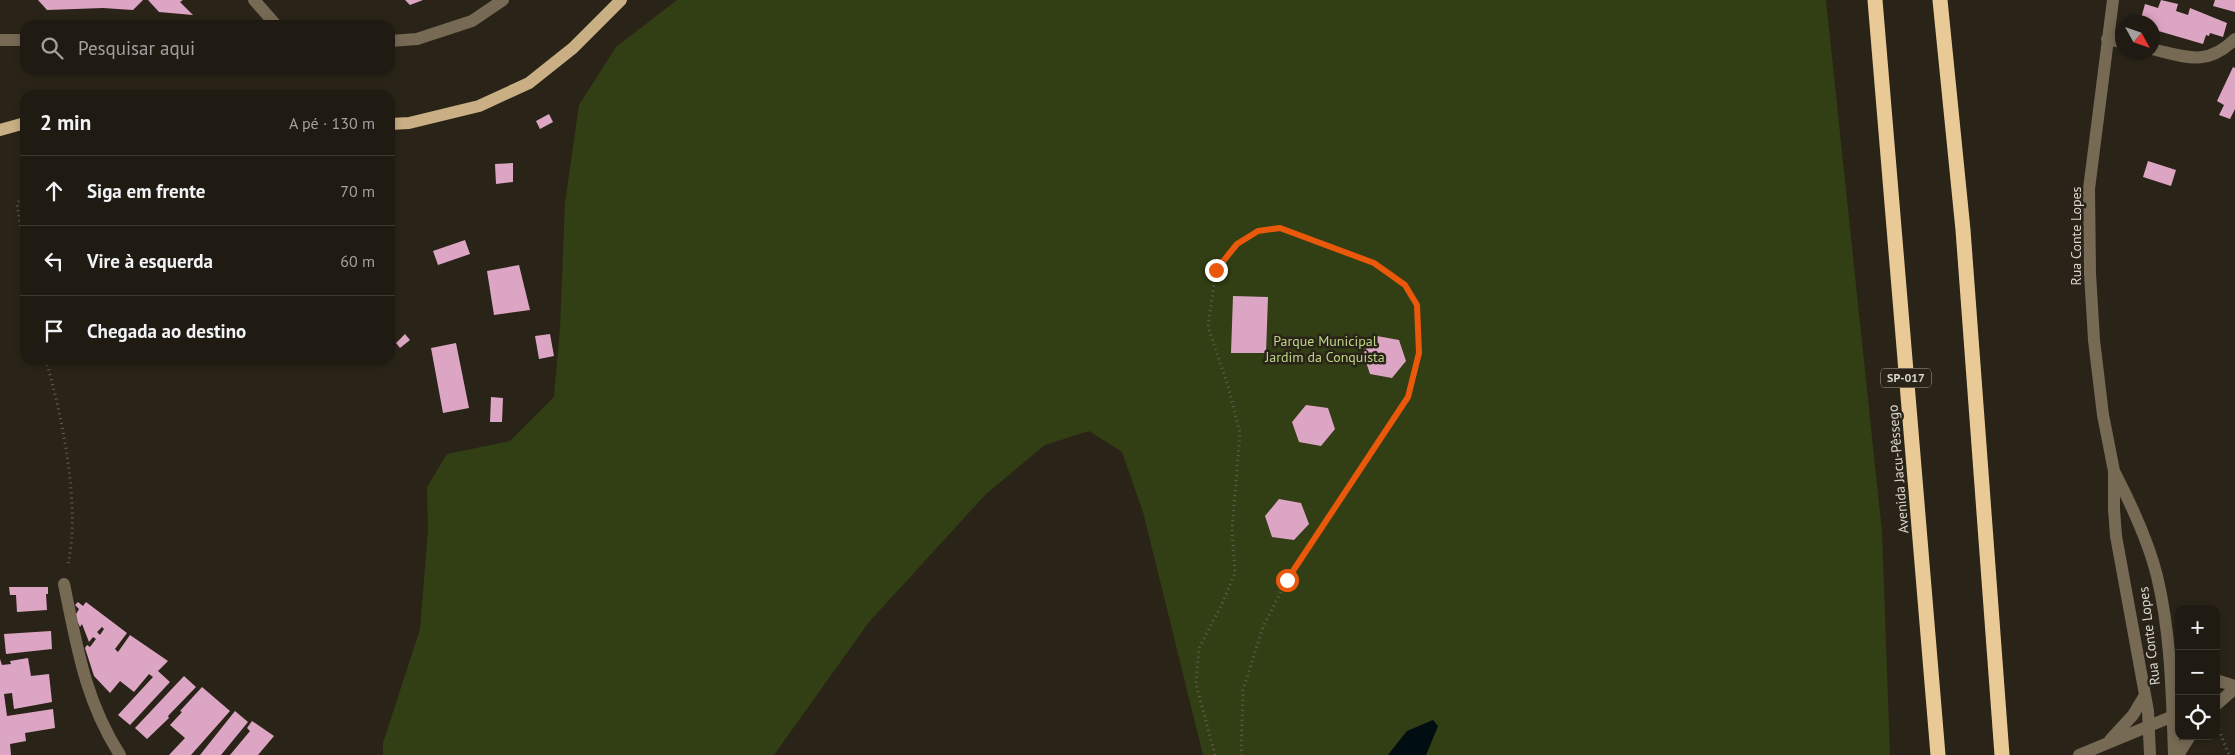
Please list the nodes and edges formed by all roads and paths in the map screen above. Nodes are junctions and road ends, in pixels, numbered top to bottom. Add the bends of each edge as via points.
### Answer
1 (254, 0) edge
2 (503, 0) edge
3 (622, 0) edge
4 (1875, 0) edge
5 (1940, 0) edge
6 (2113, 0) edge
7 (272, 20) edge
8 (2107, 39) junction
9 (2235, 39) edge
10 (0, 40) edge
11 (20, 40) edge
12 (395, 41) edge
13 (2115, 41) edge
14 (2160, 51) edge
15 (20, 124) edge
16 (395, 124) edge
17 (0, 130) edge
18 (20, 200) edge
19 (20, 223) edge
20 (47, 365) edge
21 (2114, 471) junction
22 (64, 584) joint
23 (2169, 650) junction
24 (2175, 655) edge
25 (2220, 682) edge
26 (2234, 689) edge
27 (2146, 695) junction
28 (2220, 696) edge
29 (2220, 701) edge
30 (2175, 707) edge
31 (2175, 716) edge
32 (2150, 727) junction
33 (2220, 732) edge
34 (2175, 736) edge
35 (2187, 740) edge
36 (2106, 743) junction
37 (120, 755) edge
38 (1215, 755) edge
39 (1241, 755) edge
40 (1938, 755) edge
41 (2002, 755) edge
42 (2079, 755) edge
43 (2150, 755) edge
44 (2174, 755) edge
45 (2178, 755) edge
46 (2229, 755) edge

1 - 7 street
2 - 12 street via 472,21 417,39
3 - 16 main road via 573,48 529,83 478,106
4 - 40 highway, Avenida Jacu-Pêssego / SP-017
5 - 41 highway via 1963,230
6 - 8 street, Rua Conte Lopes
8 - 13 street
8 - 21 street, Rua Conte Lopes via 2089,190 2090,273 2103,415
9 - 14 street via 2226,48 2196,59
10 - 11 street
15 - 17 main road
18 - 19 path via 17,204
20 - 22 path via 59,405 70,488 72,548
21 - 23 street, Rua Conte Lopes via 2134,511 2157,576
21 - 27 street, Rua Conte Lopes via 2116,536
22 - 37 street via 84,680 106,734
23 - 24 street
23 - 30 street, Rua Conte Lopes
25 - 26 street
26 - 28 street
26 - 29 street
27 - 32 street, Rua Conte Lopes
27 - 36 street via 2133,715
31 - 32 street
32 - 36 street
32 - 43 street, Rua Conte Lopes
33 - 46 path
34 - 44 street, Rua Conte Lopes
35 - 45 street
36 - 42 street
38 - 39 path via 1196,684 1199,648 1234,573 1232,531 1240,433 1208,327 1216,270 1237,244 1258,231 1280,228 1374,263 1405,285 1417,305 1419,353 1408,397 1287,580 1263,627 1243,690

